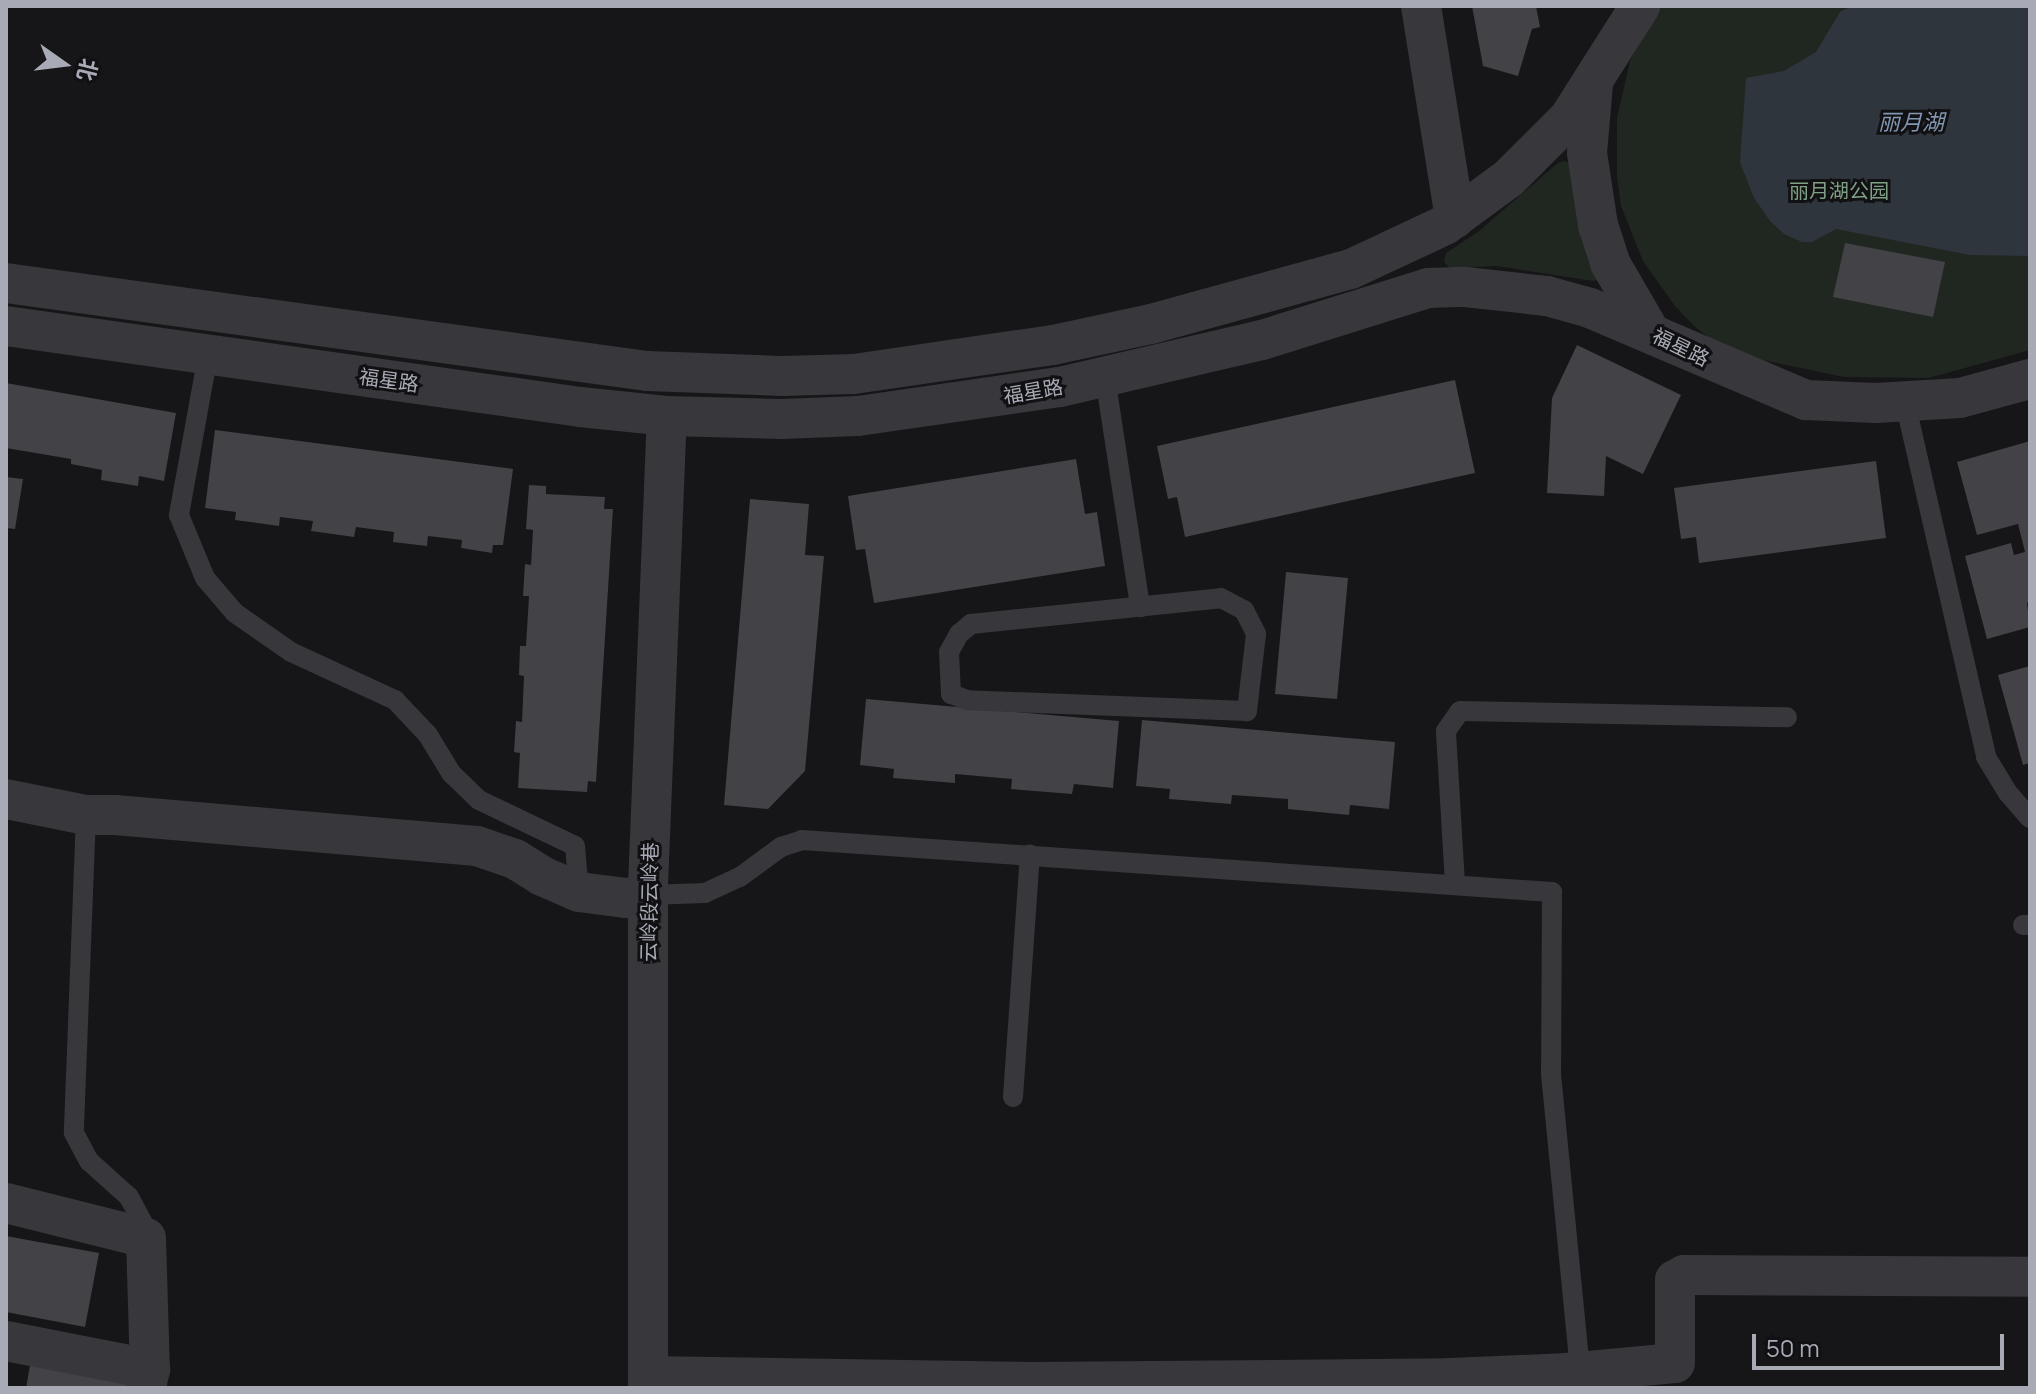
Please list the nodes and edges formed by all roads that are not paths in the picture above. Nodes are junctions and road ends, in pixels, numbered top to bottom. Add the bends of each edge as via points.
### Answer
1 (1421, 6) edge
2 (1640, 6) edge
3 (1593, 84) junction
4 (1455, 218) junction
5 (6, 283) edge
6 (6, 326) edge
7 (1650, 332) junction
8 (208, 355) junction
9 (1105, 377) junction
10 (2030, 379) edge
11 (1905, 402) junction
12 (667, 416) junction
13 (1140, 607) junction
14 (1787, 717) dead end
15 (6, 799) edge
16 (86, 815) junction
17 (2030, 818) edge
18 (1030, 855) junction
19 (1455, 884) junction
20 (579, 892) junction
21 (648, 895) junction
22 (1013, 1097) dead end
23 (6, 1203) edge
24 (146, 1238) junction
25 (2030, 1277) edge
26 (6, 1341) edge
27 (1580, 1372) junction
28 (148, 1379) edge
29 (648, 1382) edge

1 - 4 street
2 - 3 street
3 - 4 street via 1541,148
3 - 7 street via 1587,153 1598,225 1616,275
4 - 5 street via 1351,269 1251,299 1053,345 854,374 647,371
6 - 8 street, 福星路
7 - 9 street, 福星路 via 1547,296 1503,289 1428,288 1262,340
7 - 11 street, 福星路 via 1806,400
8 - 12 street, 福星路
8 - 20 lane via 179,515 205,578 235,613 291,652 395,700 412,715 451,773 479,800 575,846
9 - 12 street, 福星路 via 960,404 858,416
9 - 13 lane
10 - 11 street, 福星路 via 1960,398
11 - 17 lane via 1986,757
12 - 21 street, 云岭段云岭巷
13 - 13 lane via 971,624 949,652 951,694 967,700 1247,711 1256,634 1244,610 1221,598
14 - 19 lane via 1460,711 1446,731
15 - 16 street
16 - 20 street via 477,846
16 - 24 lane via 74,1133 89,1161 129,1197
18 - 19 lane
18 - 21 lane via 802,840 705,893
18 - 22 lane
19 - 27 lane via 1552,892 1551,1074
20 - 21 street
21 - 29 street, 云岭段云岭巷
23 - 24 street
24 - 28 street
25 - 27 street via 1684,1275 1675,1280 1675,1363
26 - 28 street
27 - 29 street via 1450,1378

